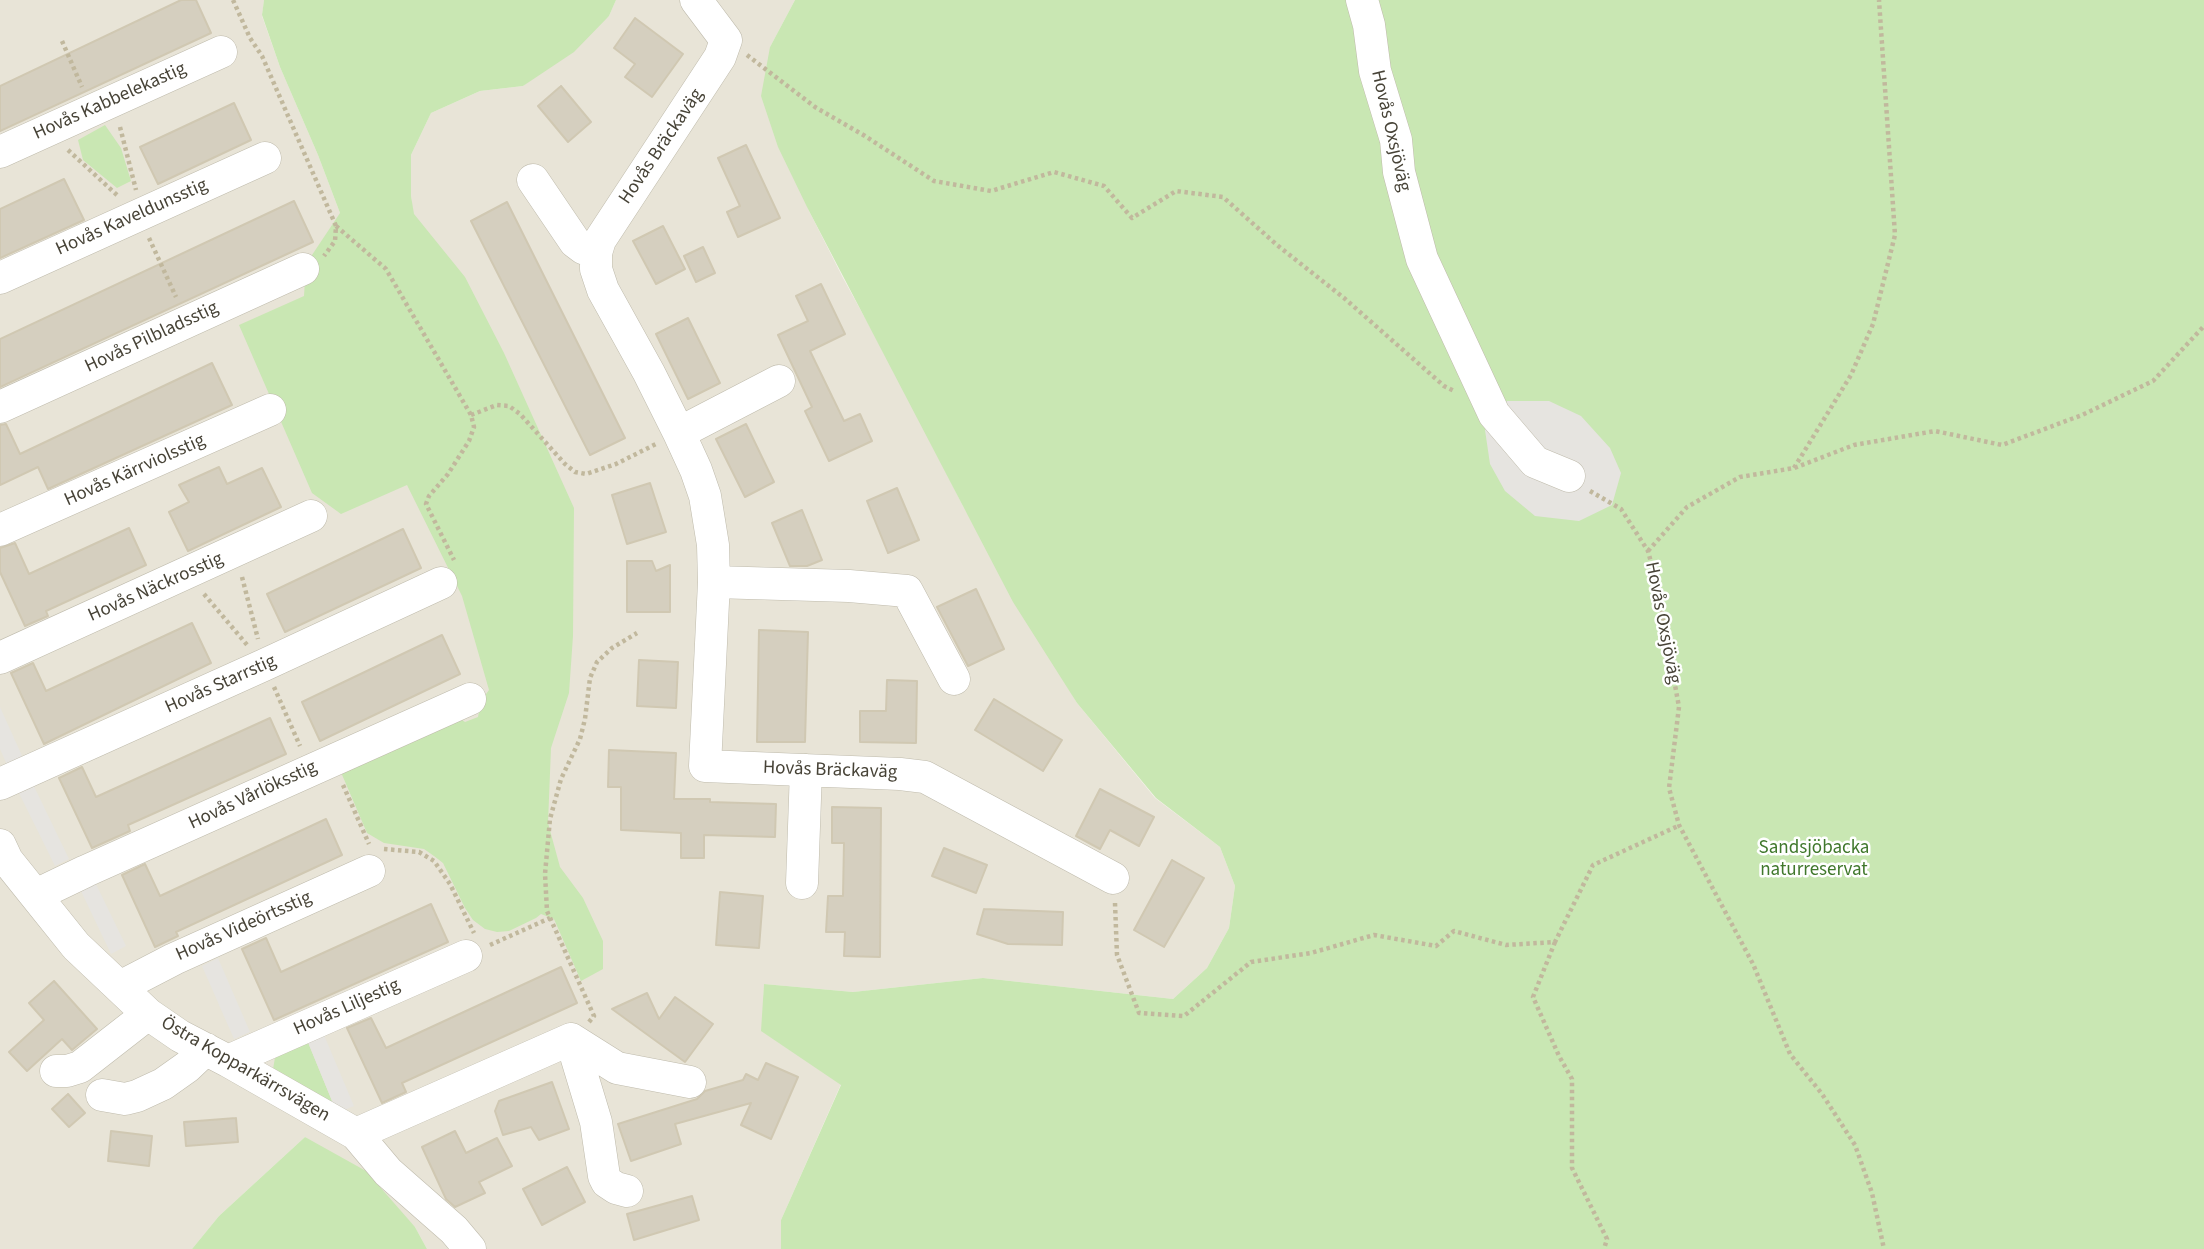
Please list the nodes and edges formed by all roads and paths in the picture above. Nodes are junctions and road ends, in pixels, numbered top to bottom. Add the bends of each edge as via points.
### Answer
1 (233, 0) edge
2 (696, 0) edge
3 (1362, 0) edge
4 (1879, 0) edge
5 (726, 40) junction
6 (62, 41) dead end
7 (221, 52) dead end
8 (93, 110) junction
9 (49, 130) junction
10 (0, 152) edge
11 (265, 158) dead end
12 (533, 180) dead end
13 (140, 215) junction
14 (336, 226) junction
15 (596, 253) junction
16 (303, 269) joint
17 (0, 278) edge
18 (2204, 326) edge
19 (779, 381) dead end
20 (0, 407) edge
21 (270, 410) dead end
22 (1494, 414) junction
23 (471, 415) junction
24 (679, 433) junction
25 (1794, 468) junction
26 (1569, 476) joint
27 (311, 516) dead end
28 (0, 530) edge
29 (1648, 551) junction
30 (186, 573) junction
31 (714, 582) junction
32 (441, 583) joint
33 (636, 633) dead end
34 (0, 658) edge
35 (264, 666) junction
36 (954, 679) dead end
37 (470, 699) dead end
38 (333, 759) junction
39 (806, 770) junction
40 (0, 784) edge
41 (1679, 825) junction
42 (2, 857) edge
43 (369, 871) dead end
44 (1113, 878) joint
45 (802, 883) dead end
46 (37, 895) junction
47 (550, 918) junction
48 (1555, 942) junction
49 (474, 953) junction
50 (120, 987) junction
51 (148, 1014) junction
52 (571, 1039) junction
53 (217, 1055) junction
54 (56, 1072) dead end
55 (690, 1082) dead end
56 (102, 1095) dead end
57 (356, 1134) junction
58 (627, 1191) dead end
59 (470, 1249) edge
60 (1604, 1249) edge
61 (1884, 1249) edge

1 - 14 path
2 - 5 street
3 - 22 street, Hovås Oxsjöväg via 1422,259
4 - 25 path via 1895,235 1874,324 1851,375
5 - 15 street, Hovås Bräckaväg via 713,71 600,240
5 - 22 path via 815,107 934,181 991,191 1054,172 1104,186 1132,218 1177,191 1223,197 1444,386
6 - 8 path
7 - 8 street, Hovås Kabbelekastig
8 - 9 street, Hovås Kabbelekastig
9 - 10 street, Hovås Kabbelekastig
9 - 13 path
11 - 13 street, Hovås Kaveldunsstig
12 - 15 street via 575,242
13 - 17 street, Hovås Kaveldunsstig
14 - 16 path via 329,251
14 - 23 path via 386,269
15 - 24 street, Hovås Bräckaväg via 603,290
16 - 20 street, Hovås Pilbladsstig
18 - 25 path via 2153,381 2082,415 2002,445 1935,431 1854,445
19 - 24 street
21 - 28 street, Hovås Kärrviolsstig
22 - 26 street, Hovås Oxsjöväg via 1535,462
23 - 24 path via 497,405 509,407 565,464 586,474
23 - 32 path via 474,428 469,441 426,504 455,561 449,577
24 - 31 street, Hovås Bräckaväg via 705,496
25 - 29 path via 1740,477 1697,501
26 - 29 path, Hovås Oxsjöväg via 1621,509
27 - 30 street, Hovås Näckrosstig
29 - 41 path, Hovås Oxsjöväg via 1679,707 1669,788
30 - 34 street, Hovås Näckrosstig
30 - 35 path
31 - 36 street via 906,591
31 - 39 street, Hovås Bräckaväg via 705,766
32 - 35 street, Hovås Starrstig
33 - 47 path via 597,662 590,678 580,739 552,806 545,874
35 - 40 street, Hovås Starrstig
37 - 38 street, Hovås Vårlöksstig
38 - 46 street, Hovås Vårlöksstig
38 - 49 path via 369,844 419,852 434,861 450,884
39 - 44 street, Hovås Bräckaväg via 925,777
39 - 45 street
41 - 48 path via 1593,865
41 - 61 path, Hovås Oxsjöväg via 1753,964 1790,1054 1855,1144
42 - 46 street, Östra Kopparkärrsvägen
43 - 50 street, Hovås Videörtsstig
44 - 48 path via 1117,955 1139,1013 1184,1016 1251,962 1311,953 1374,935 1436,946 1454,931 1506,945
46 - 50 street, Östra Kopparkärrsvägen via 76,946
47 - 49 path
47 - 52 path via 594,1016
48 - 60 path via 1533,997 1572,1079 1572,1168 1607,1239
49 - 53 street, Hovås Liljestig
50 - 51 street, Östra Kopparkärrsvägen
51 - 53 street, Östra Kopparkärrsvägen
51 - 54 street via 80,1067
52 - 55 street via 617,1068
52 - 57 street
52 - 58 street via 596,1122 604,1176
53 - 56 street, Hovås Liljestig via 137,1096
53 - 57 street, Östra Kopparkärrsvägen
57 - 59 street, Östra Kopparkärrsvägen via 388,1172

